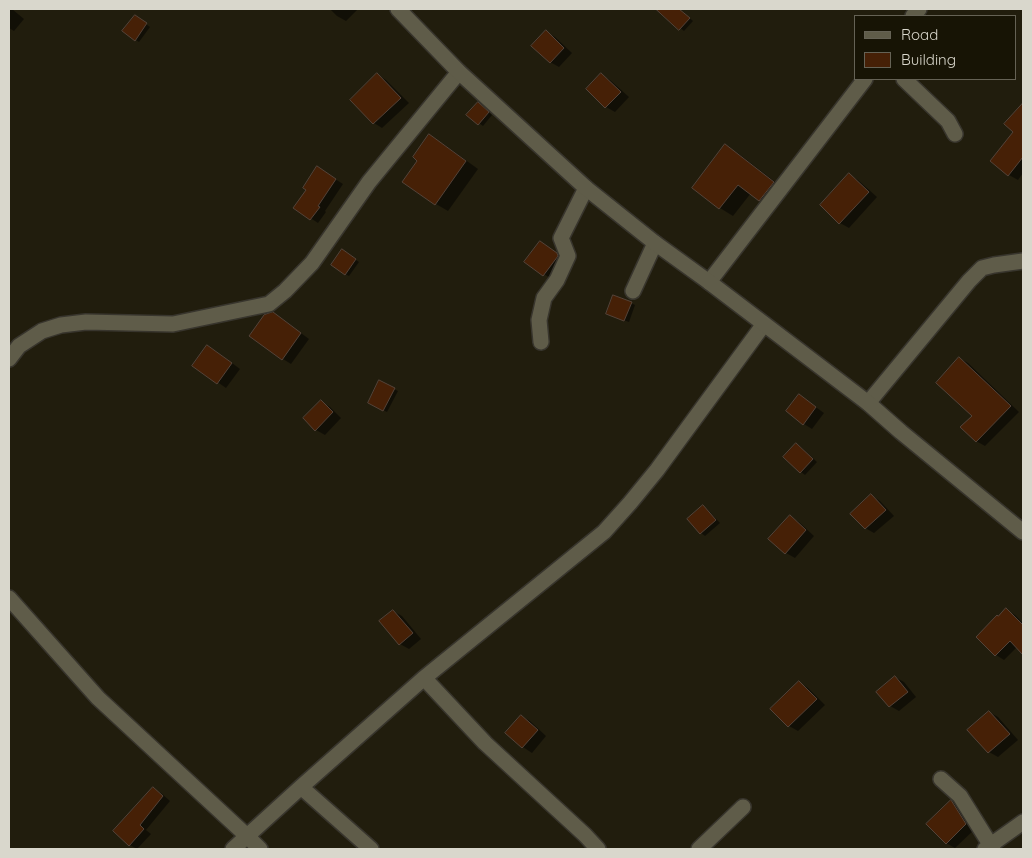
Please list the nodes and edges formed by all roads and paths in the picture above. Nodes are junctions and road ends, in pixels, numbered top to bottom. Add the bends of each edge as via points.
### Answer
1 (398, 9) edge
2 (459, 72) junction
3 (864, 80) edge
4 (905, 80) edge
5 (954, 134) dead end
6 (586, 188) junction
7 (655, 243) junction
8 (1023, 261) edge
9 (709, 282) junction
10 (633, 292) dead end
11 (764, 324) junction
12 (540, 342) dead end
13 (9, 359) edge
14 (868, 404) junction
15 (1021, 526) edge
16 (9, 598) edge
17 (424, 678) junction
18 (941, 779) dead end
19 (301, 787) junction
20 (743, 807) dead end
21 (1023, 822) edge
22 (247, 836) junction
23 (990, 848) edge
24 (233, 849) edge
25 (260, 849) edge
26 (370, 849) edge
27 (598, 849) edge
28 (699, 849) edge

1 - 2 street
2 - 6 street
2 - 13 street via 369,182 312,263 269,304 173,324 86,322 61,325 34,336 19,346
3 - 9 street
4 - 5 street via 948,121
6 - 7 street
6 - 12 street via 561,238 568,256 544,298 539,320
7 - 9 street
7 - 10 street
8 - 14 street via 982,268
9 - 11 street
11 - 14 street
11 - 17 street via 657,470 604,532
14 - 15 street
16 - 22 street via 98,698
17 - 19 street
17 - 27 street via 485,743
18 - 23 street via 960,796
19 - 22 street
19 - 26 street
20 - 28 street
21 - 23 street
22 - 24 street
22 - 25 street

